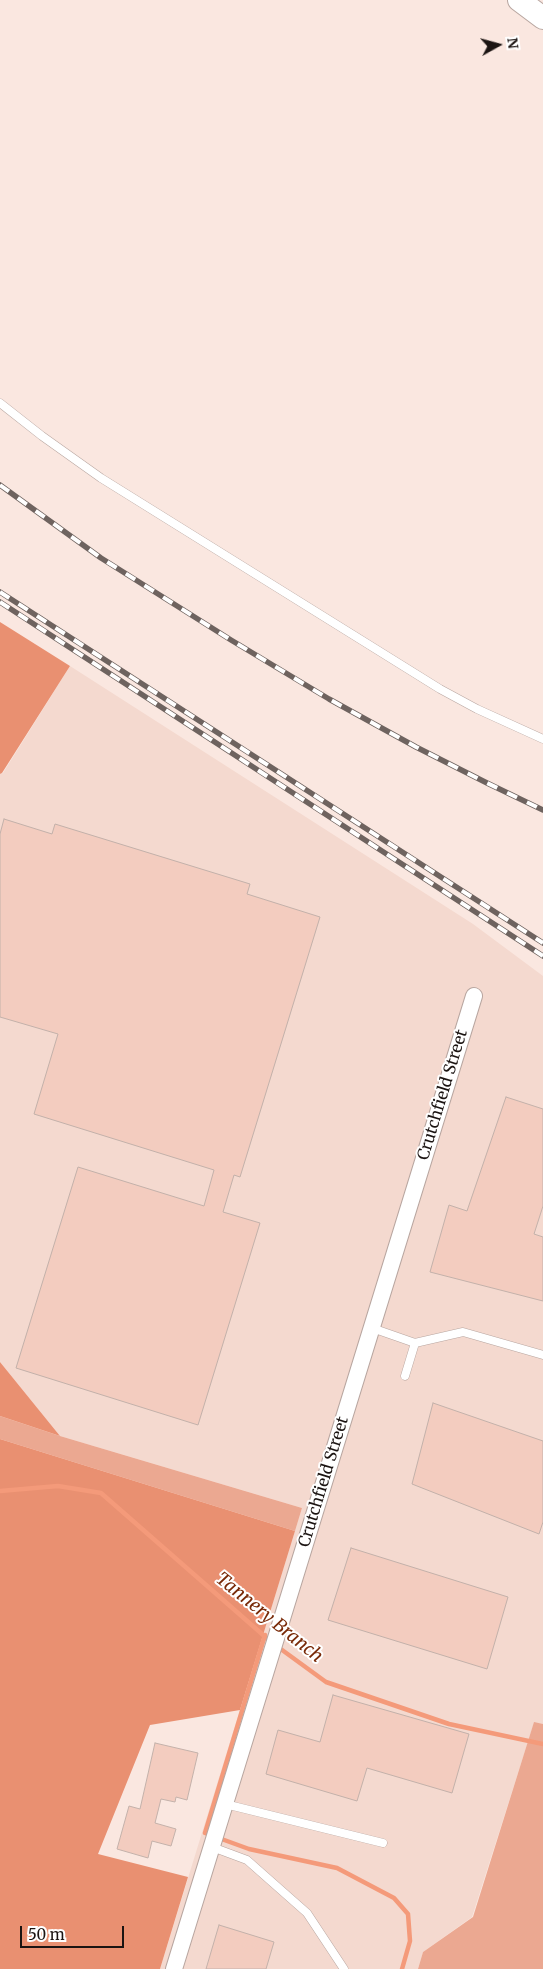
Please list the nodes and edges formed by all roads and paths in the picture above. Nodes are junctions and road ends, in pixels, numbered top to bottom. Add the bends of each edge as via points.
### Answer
1 (519, 0) edge
2 (543, 18) edge
3 (0, 403) edge
4 (543, 739) edge
5 (474, 996) dead end
6 (372, 1328) junction
7 (415, 1343) junction
8 (543, 1355) edge
9 (405, 1376) dead end
10 (225, 1804) junction
11 (383, 1843) dead end
12 (212, 1846) junction
13 (174, 1969) edge
14 (344, 1969) edge

1 - 2 street
3 - 4 lane via 100,478 432,684
5 - 6 street, Crutchfield Street
6 - 7 lane
6 - 10 street, Crutchfield Street
7 - 8 lane via 463,1332
7 - 9 lane
10 - 11 lane
10 - 12 street, Crutchfield Street
12 - 13 street, Crutchfield Street
12 - 14 lane via 247,1860 308,1913

